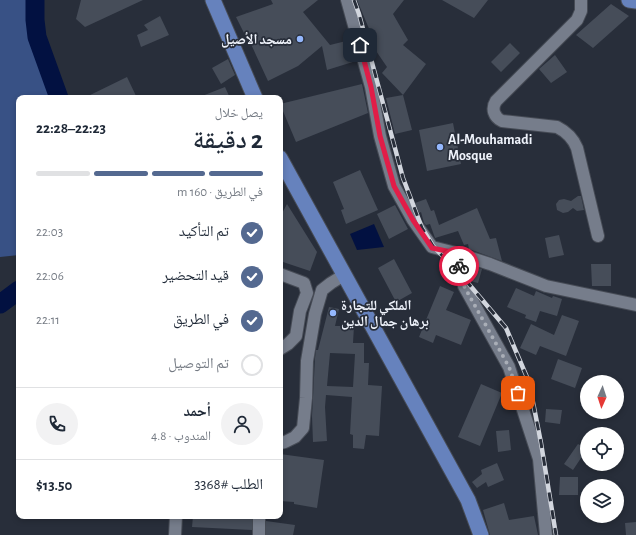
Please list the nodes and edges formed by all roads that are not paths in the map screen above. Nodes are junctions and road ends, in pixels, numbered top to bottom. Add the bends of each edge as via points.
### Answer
1 (347, 0) edge
2 (581, 0) edge
3 (629, 0) edge
4 (636, 1) edge
5 (216, 2) edge
6 (254, 95) edge
7 (283, 163) edge
8 (598, 236) dead end
9 (456, 253) junction
10 (283, 275) edge
11 (344, 275) junction
12 (636, 305) edge
13 (283, 347) edge
14 (283, 442) edge
15 (176, 519) edge
16 (259, 519) edge
17 (175, 535) edge
18 (259, 535) edge
19 (481, 535) edge
20 (546, 535) edge

1 - 9 street via 394,186 432,248
2 - 8 street via 581,11 577,20 496,101 494,111 496,117 502,121 557,127 569,135 577,148
3 - 4 main road
5 - 6 main road
7 - 11 main road
9 - 12 street via 546,286
9 - 20 street via 464,286 509,367 539,459
10 - 13 street via 304,283 307,293 300,311 296,336
11 - 14 street via 322,290 307,361 303,428 295,437
11 - 19 main road via 468,500
15 - 17 street
16 - 18 street

